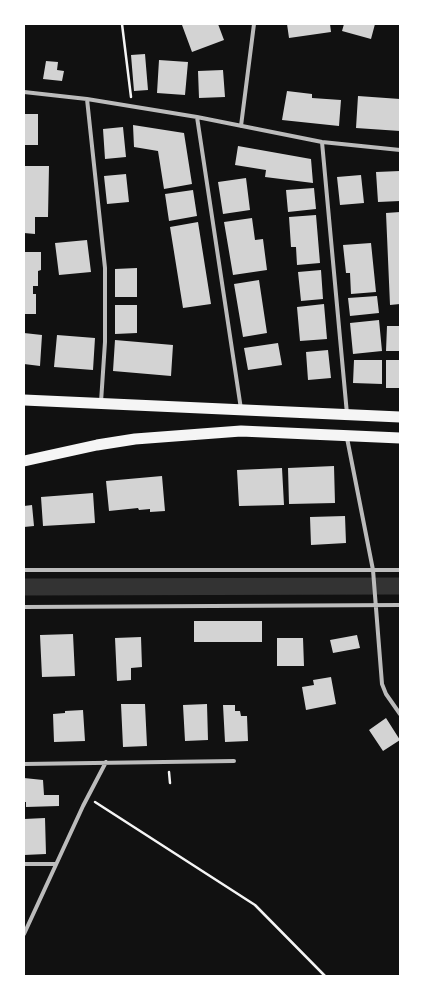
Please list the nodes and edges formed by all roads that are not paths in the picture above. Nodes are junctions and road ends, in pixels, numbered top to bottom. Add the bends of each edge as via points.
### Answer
1 (254, 24) edge
2 (24, 92) edge
3 (87, 99) junction
4 (197, 117) junction
5 (241, 126) junction
6 (322, 142) junction
7 (400, 150) edge
8 (24, 400) edge
9 (101, 403) junction
10 (241, 409) junction
11 (348, 414) junction
12 (400, 417) edge
13 (347, 435) junction
14 (400, 438) edge
15 (24, 461) edge
16 (24, 570) edge
17 (373, 570) junction
18 (400, 570) edge
19 (376, 606) junction
20 (400, 606) edge
21 (24, 607) edge
22 (400, 714) edge
23 (106, 762) junction
24 (234, 762) dead end
25 (24, 764) edge
26 (24, 864) edge
27 (56, 864) junction
28 (24, 934) edge

1 - 5 street
2 - 3 street
3 - 4 street
3 - 9 street via 105,268 105,342
4 - 5 street
4 - 10 street
5 - 6 street
6 - 7 street
6 - 11 street
8 - 9 highway
9 - 10 highway
10 - 11 highway
11 - 12 highway
13 - 14 highway
13 - 15 highway via 241,431 167,435 97,445
13 - 17 street
16 - 17 street
17 - 18 street
17 - 19 street
19 - 20 street
19 - 21 street
19 - 22 street via 382,684
23 - 24 street
23 - 25 street
23 - 27 street
26 - 27 street
27 - 28 street

